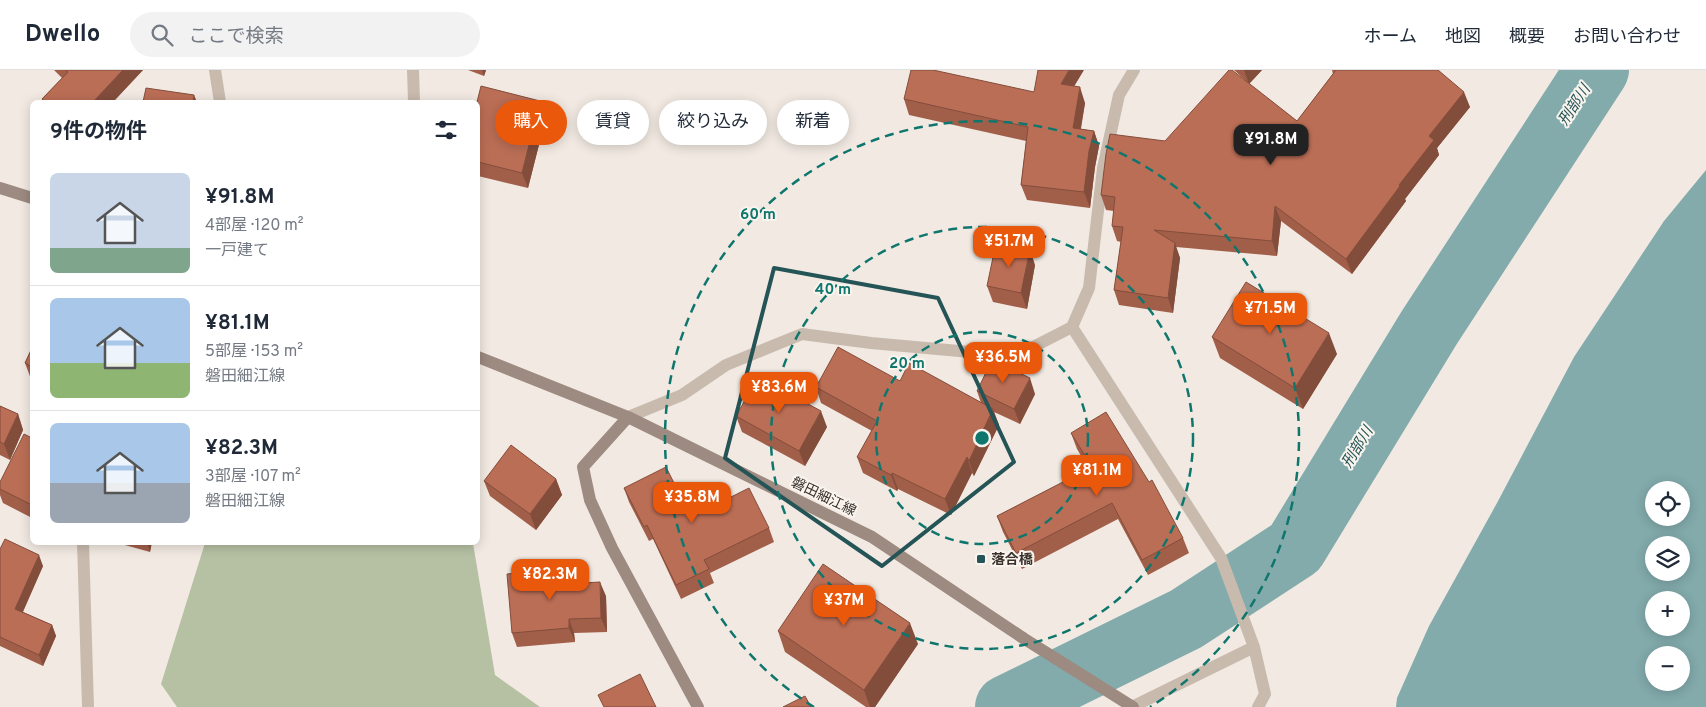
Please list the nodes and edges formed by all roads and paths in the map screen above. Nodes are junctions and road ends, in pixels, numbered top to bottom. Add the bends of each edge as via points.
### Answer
1 (216, 70) edge
2 (413, 70) edge
3 (1134, 70) edge
4 (220, 100) edge
5 (414, 100) edge
6 (0, 188) edge
7 (30, 197) edge
8 (1072, 326) junction
9 (480, 358) edge
10 (628, 417) junction
11 (83, 545) edge
12 (1254, 647) junction
13 (88, 707) edge
14 (698, 707) edge
15 (1133, 707) edge
16 (1258, 707) edge

1 - 4 street
2 - 5 street
3 - 8 street via 1118,96 1103,168 1089,288
6 - 7 main road
8 - 10 street via 1034,347 981,353 871,344 802,334 726,365 682,395
8 - 12 street via 1221,558
9 - 10 main road, 磐田細江線
10 - 14 main road via 583,467 590,500 612,548
10 - 15 main road, 磐田細江線, bridge via 872,537
11 - 13 street
12 - 15 street
12 - 16 street via 1265,694

